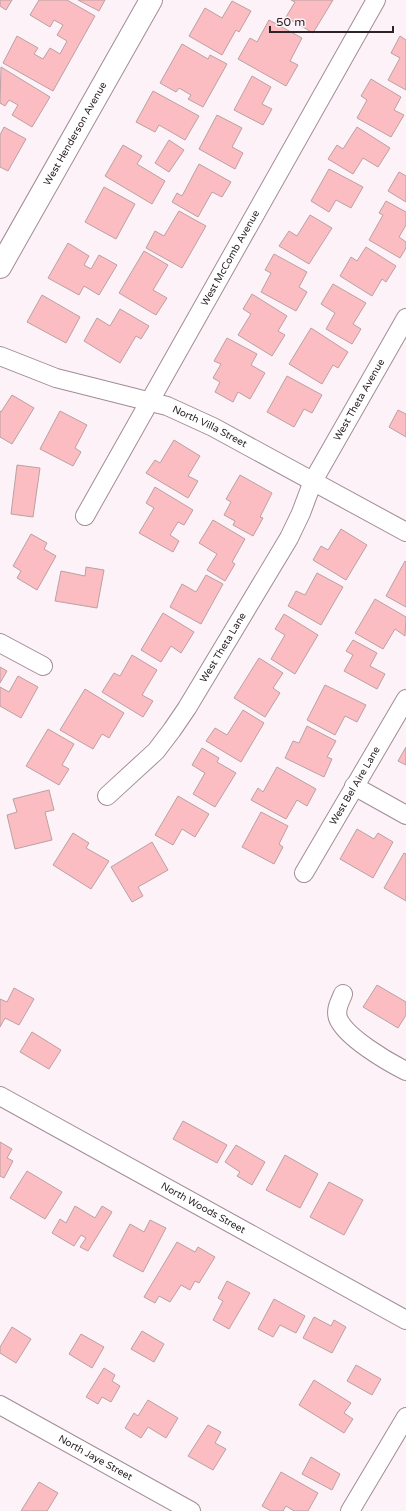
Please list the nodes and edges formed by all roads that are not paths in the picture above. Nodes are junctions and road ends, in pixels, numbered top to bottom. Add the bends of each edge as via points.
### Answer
1 (151, 0) edge
2 (376, 0) edge
3 (0, 267) edge
4 (406, 318) edge
5 (0, 356) edge
6 (149, 400) junction
7 (313, 481) junction
8 (85, 516) dead end
9 (406, 532) edge
10 (0, 643) edge
11 (43, 666) dead end
12 (406, 699) edge
13 (354, 786) junction
14 (107, 796) dead end
15 (406, 815) edge
16 (304, 873) dead end
17 (343, 994) dead end
18 (406, 1071) edge
19 (0, 1096) edge
20 (406, 1320) edge
21 (0, 1405) edge
22 (406, 1417) edge
23 (191, 1511) edge
24 (350, 1511) edge

1 - 3 main road, West Henderson Avenue
2 - 6 street, West McComb Avenue
4 - 7 street, West Theta Avenue
5 - 6 street, North Villa Street via 56,378
6 - 7 street, North Villa Street via 213,427
6 - 8 street, West McComb Avenue
7 - 9 street, North Villa Street
7 - 14 street, West Theta Lane via 289,538 187,708 156,751
10 - 11 street
12 - 13 street, West Bel Aire Lane
13 - 15 street
13 - 16 street, West Bel Aire Lane
17 - 18 street via 337,1009 338,1018 348,1032 390,1063
19 - 20 street, North Woods Street
21 - 23 street, North Jaye Street
22 - 24 street

